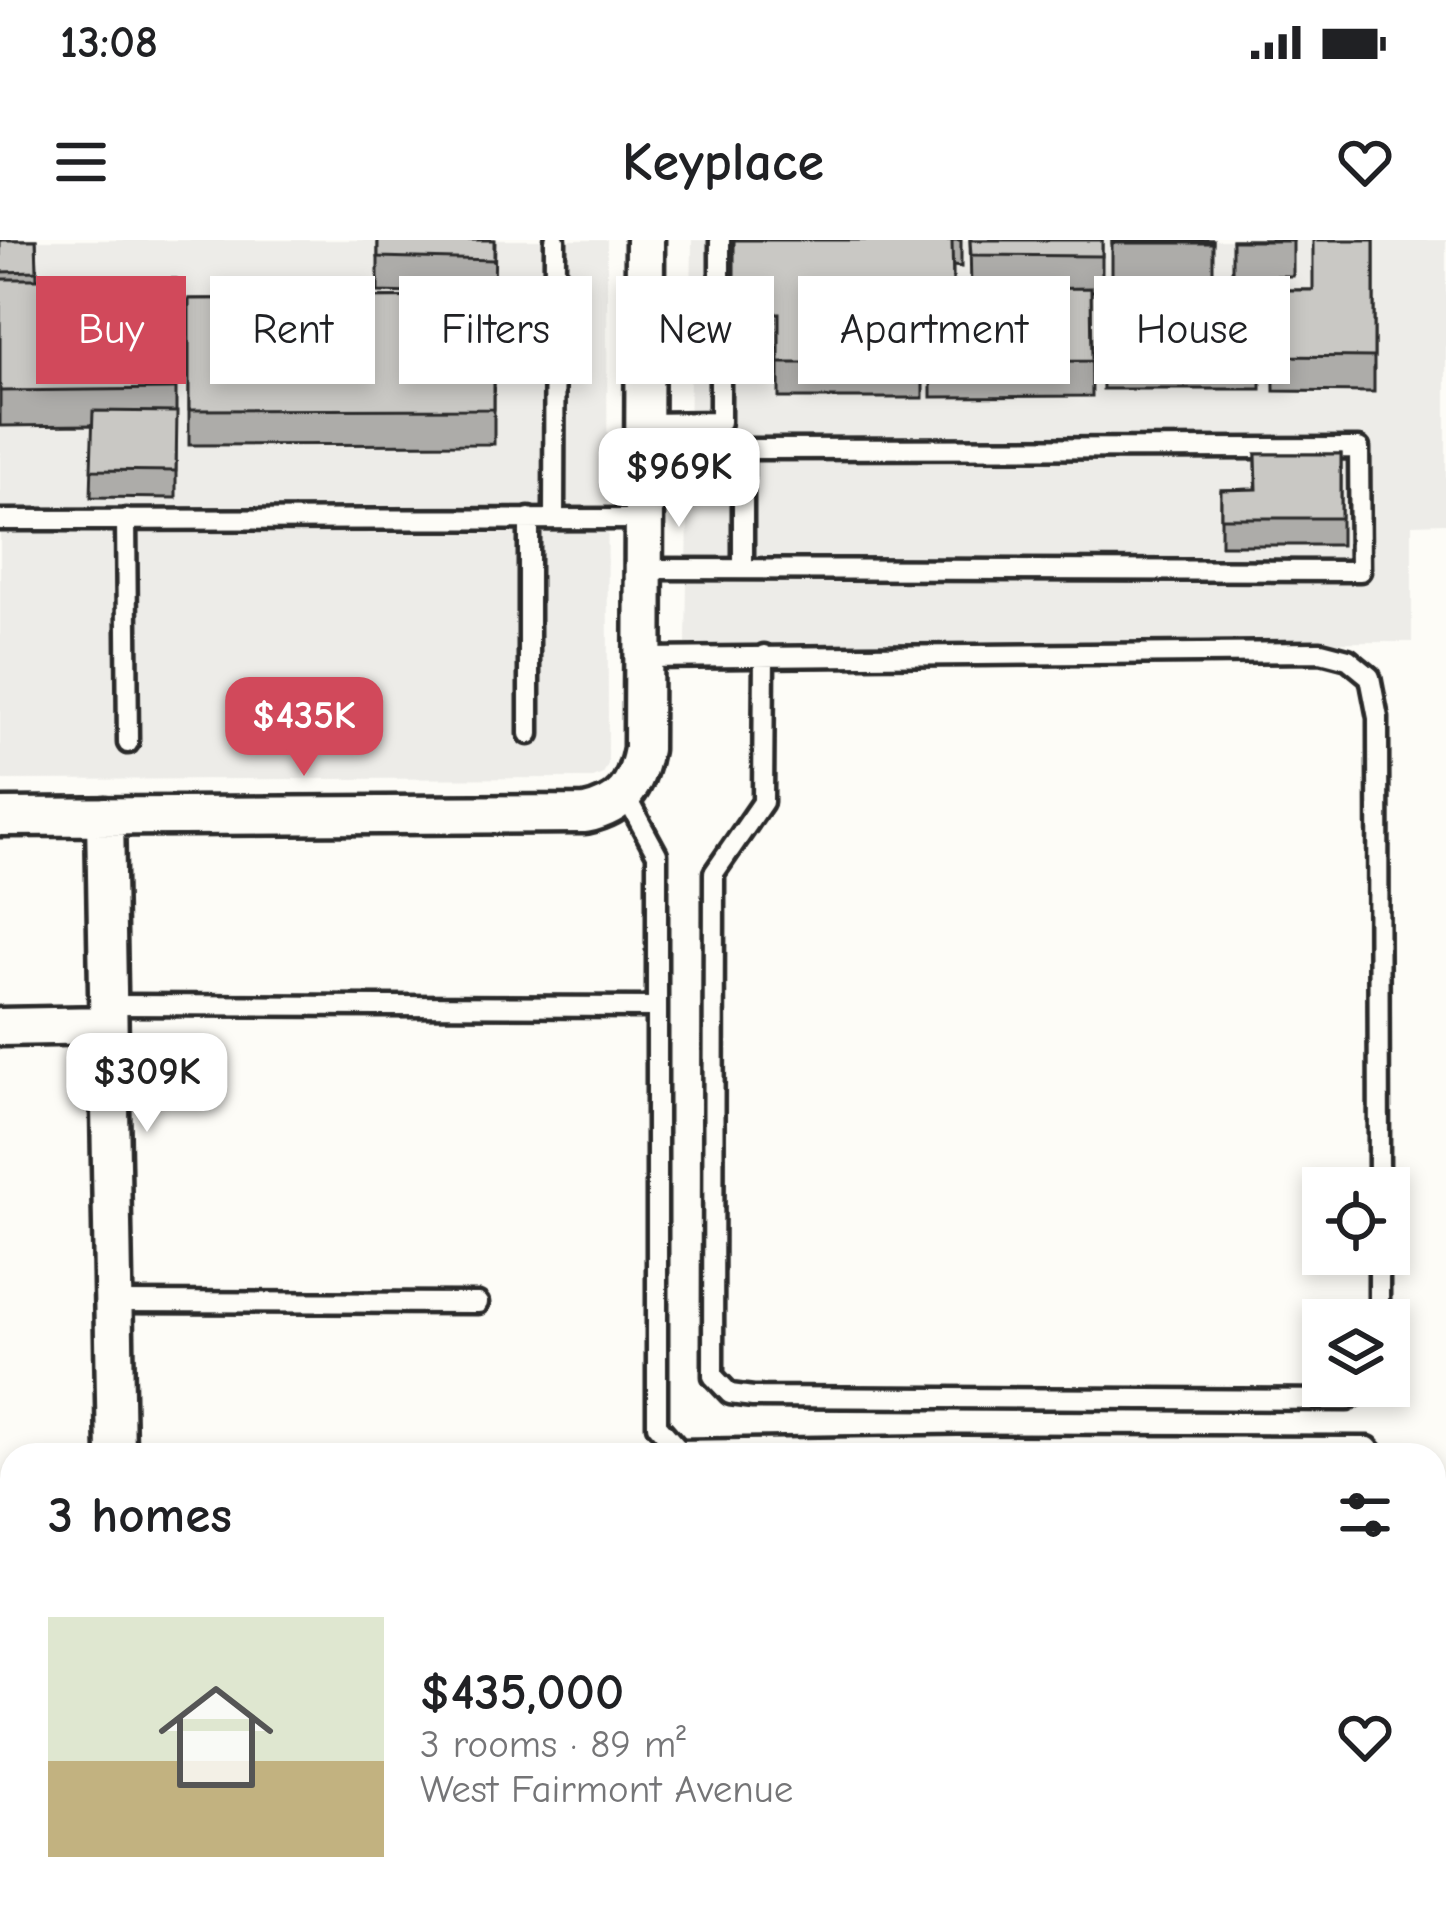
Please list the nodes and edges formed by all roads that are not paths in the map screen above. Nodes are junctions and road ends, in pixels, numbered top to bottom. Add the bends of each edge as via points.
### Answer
1 (555, 240) edge
2 (645, 240) edge
3 (719, 240) edge
4 (720, 422) junction
5 (644, 423) junction
6 (742, 449) junction
7 (529, 518) junction
8 (554, 518) junction
9 (126, 519) junction
10 (644, 519) junction
11 (0, 520) edge
12 (644, 569) junction
13 (742, 569) junction
14 (764, 655) junction
15 (643, 658) junction
16 (530, 734) dead end
17 (128, 743) dead end
18 (626, 797) junction
19 (105, 816) junction
20 (0, 817) edge
21 (657, 1007) junction
22 (108, 1015) junction
23 (0, 1028) edge
24 (1379, 1167) edge
25 (115, 1302) junction
26 (478, 1303) dead end
27 (1302, 1400) edge
28 (116, 1443) edge
29 (673, 1443) edge

1 - 8 lane
2 - 5 street
3 - 4 lane
4 - 5 lane
4 - 6 lane
5 - 10 street
6 - 13 lane
6 - 13 lane via 1359,448 1360,571
7 - 8 lane
7 - 9 lane
7 - 16 lane
8 - 10 lane
9 - 11 lane
9 - 17 lane
10 - 12 street
12 - 13 lane
12 - 15 street
14 - 15 lane
14 - 24 lane via 1321,652 1348,659 1370,677 1378,718
14 - 27 lane via 764,802 715,873 713,1376 730,1394 754,1397
15 - 18 street via 643,749
18 - 19 street via 585,814
18 - 21 lane via 657,854
19 - 20 street
19 - 22 street
21 - 22 lane
21 - 29 lane via 657,1424
22 - 23 street
22 - 25 street
25 - 26 lane
25 - 28 street

